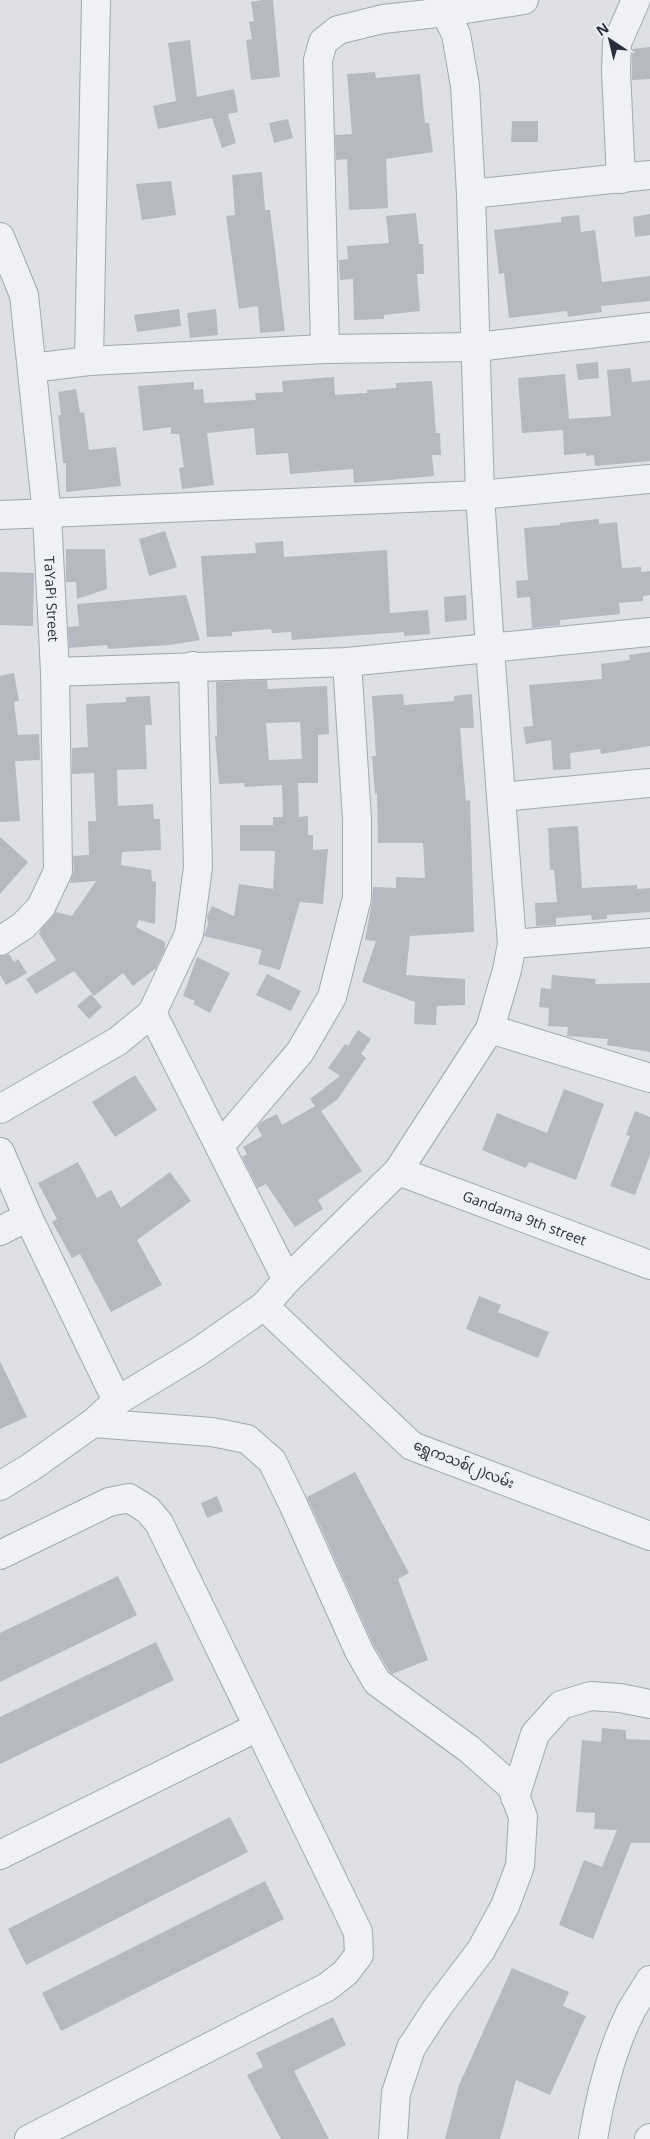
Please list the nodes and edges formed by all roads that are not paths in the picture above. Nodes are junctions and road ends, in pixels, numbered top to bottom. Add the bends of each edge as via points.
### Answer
1 (96, 0) edge
2 (524, 0) edge
3 (636, 0) edge
4 (443, 6) edge
5 (650, 175) edge
6 (621, 179) junction
7 (471, 194) junction
8 (0, 237) edge
9 (650, 327) edge
10 (477, 347) junction
11 (325, 349) junction
12 (89, 361) junction
13 (32, 368) junction
14 (650, 479) edge
15 (480, 495) junction
16 (47, 515) junction
17 (0, 516) edge
18 (650, 632) edge
19 (490, 649) junction
20 (347, 662) junction
21 (194, 666) junction
22 (55, 672) junction
23 (650, 783) edge
24 (502, 797) junction
25 (650, 933) edge
26 (0, 941) edge
27 (512, 944) junction
28 (152, 1012) junction
29 (490, 1028) junction
30 (650, 1078) edge
31 (0, 1109) edge
32 (220, 1146) junction
33 (0, 1152) edge
34 (398, 1171) junction
35 (28, 1217) junction
36 (0, 1231) edge
37 (650, 1265) edge
38 (287, 1280) junction
39 (264, 1306) junction
40 (116, 1401) junction
41 (93, 1423) junction
42 (0, 1486) edge
43 (650, 1536) edge
44 (0, 1555) edge
45 (650, 1704) edge
46 (258, 1727) junction
47 (516, 1797) junction
48 (0, 1855) edge
49 (650, 1980) edge
50 (29, 2139) edge
51 (393, 2139) edge
52 (593, 2139) edge

1 - 12 street
2 - 4 street
3 - 6 street via 617,44
4 - 7 street via 456,34 465,86
4 - 11 street via 338,30 323,42 318,60
5 - 6 street
6 - 7 street
7 - 10 street
8 - 13 street, TaYaPi Street via 24,295
9 - 10 street
10 - 11 street
10 - 15 street
11 - 12 street
12 - 13 street
13 - 16 street, TaYaPi Street
14 - 15 street
15 - 16 street
15 - 19 street
16 - 17 street
16 - 22 street, TaYaPi Street
18 - 19 street
19 - 20 street
19 - 24 street
20 - 21 street
20 - 32 street via 358,818 357,898 332,997 300,1052
21 - 22 street
21 - 28 street via 198,867 189,934
22 - 26 street, TaYaPi Street via 58,871 41,907 23,926
23 - 24 street
24 - 27 street
25 - 27 street
27 - 29 street
28 - 31 street via 118,1041
28 - 32 street
29 - 30 street
29 - 34 street
32 - 38 street
33 - 35 street
34 - 37 street, Gandama 9th street
34 - 38 street
35 - 36 street
35 - 40 street
38 - 39 street
39 - 40 street via 198,1352
39 - 43 street, ရွှေကသစ်(၂)လမ်း via 412,1446
40 - 41 street
41 - 42 street
41 - 47 street via 212,1432 246,1439 272,1461 358,1651 377,1682 468,1749 512,1787
44 - 46 street via 109,1502 129,1498 148,1510 159,1523
45 - 47 street via 591,1696 561,1705 536,1734
46 - 48 street
46 - 50 street via 358,1932 359,1955 346,1973 327,1987
47 - 51 street via 523,1817 520,1866 505,1906 481,1950 411,2048 396,2093
49 - 52 street via 630,2012 615,2048

